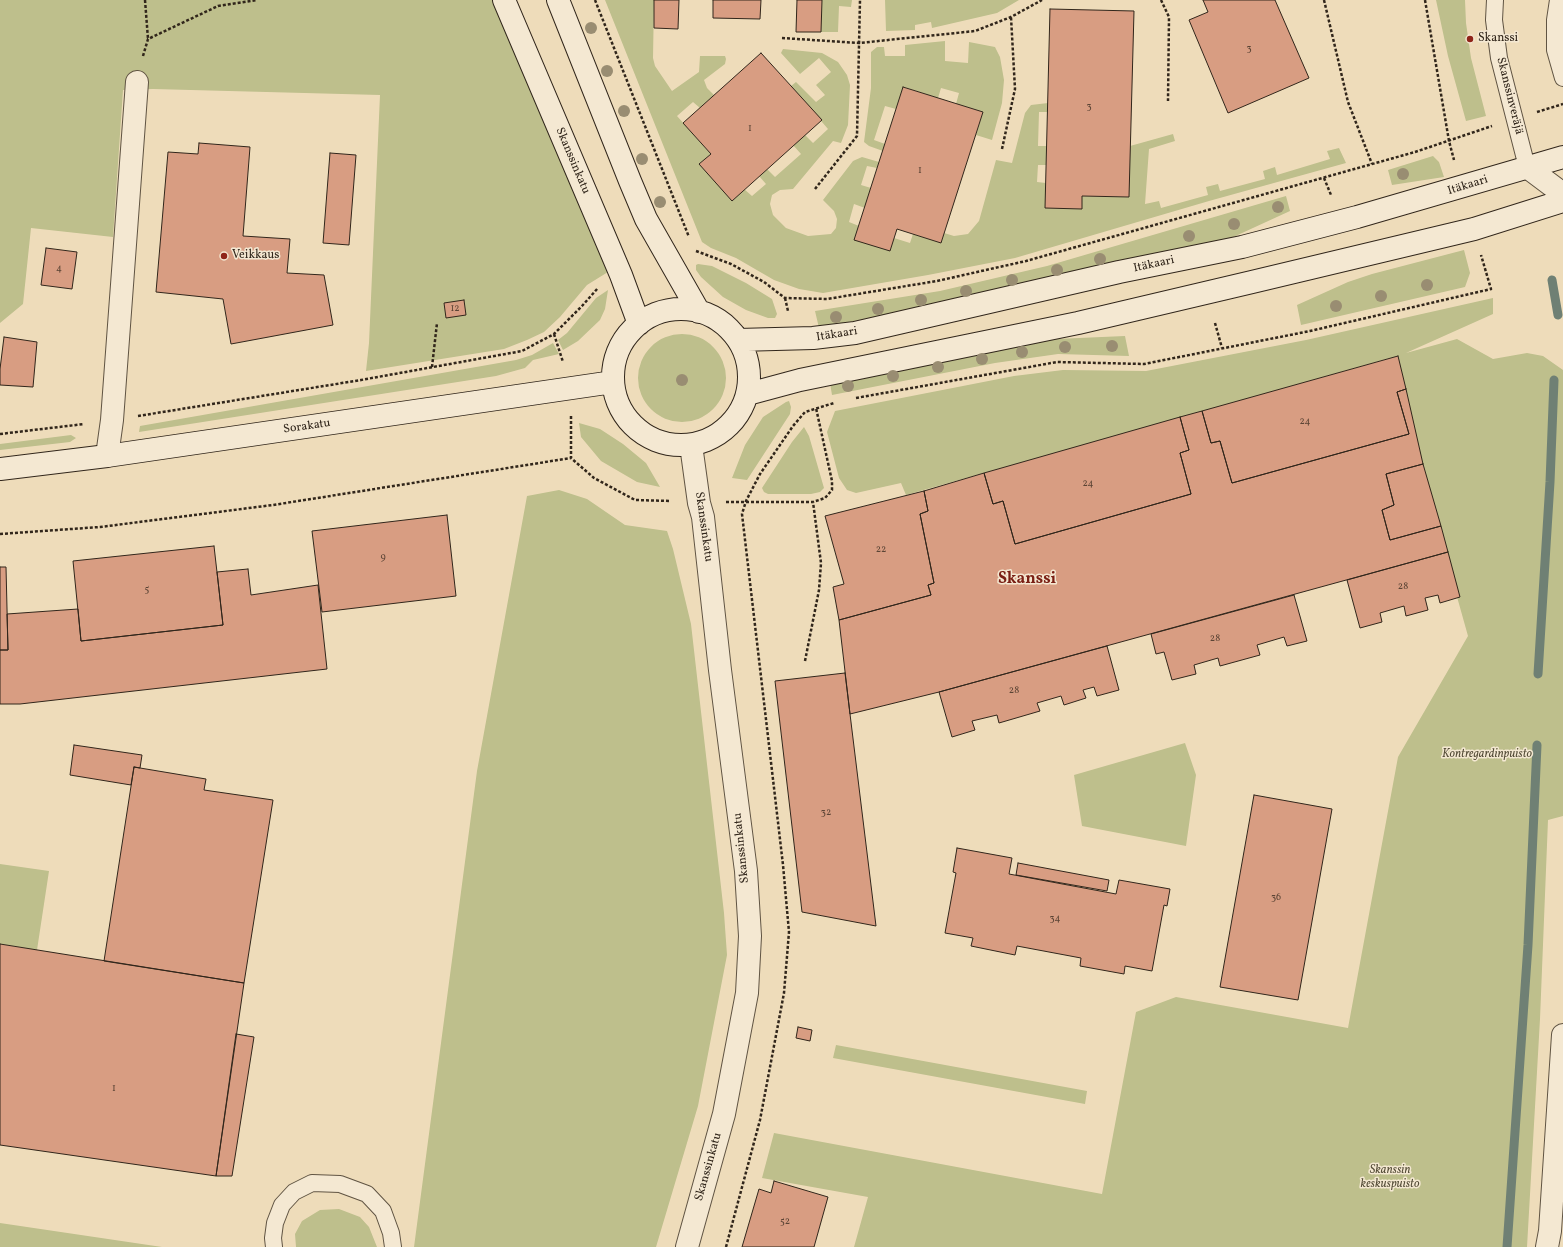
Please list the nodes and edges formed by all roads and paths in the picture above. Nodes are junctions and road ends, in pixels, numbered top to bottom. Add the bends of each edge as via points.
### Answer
1 (145, 0) edge
2 (257, 0) edge
3 (504, 0) edge
4 (558, 0) edge
5 (595, 0) edge
6 (860, 0) edge
7 (1042, 0) edge
8 (1161, 0) edge
9 (1324, 0) edge
10 (1425, 0) edge
11 (1495, 0) edge
12 (1558, 0) edge
13 (1011, 17) junction
14 (148, 38) junction
15 (782, 38) dead end
16 (859, 43) junction
17 (1563, 78) edge
18 (137, 82) joint
19 (1168, 101) dead end
20 (1563, 104) edge
21 (1514, 118) junction
22 (1449, 141) junction
23 (1002, 149) dead end
24 (1563, 157) edge
25 (1372, 164) junction
26 (1527, 167) junction
27 (1324, 178) junction
28 (815, 189) dead end
29 (1563, 194) edge
30 (1331, 195) dead end
31 (1563, 201) edge
32 (695, 250) junction
33 (668, 259) junction
34 (621, 275) junction
35 (1491, 289) dead end
36 (699, 312) junction
37 (1215, 323) dead end
38 (437, 324) dead end
39 (639, 324) junction
40 (554, 334) junction
41 (738, 340) junction
42 (1222, 348) junction
43 (432, 367) junction
44 (613, 382) junction
45 (570, 388) junction
46 (748, 394) junction
47 (851, 399) dead end
48 (836, 402) dead end
49 (816, 408) junction
50 (805, 412) dead end
51 (112, 420) junction
52 (0, 434) edge
53 (691, 445) junction
54 (107, 456) junction
55 (571, 458) junction
56 (0, 469) edge
57 (813, 502) junction
58 (699, 503) junction
59 (0, 534) edge
60 (805, 661) dead end
61 (1563, 1035) edge
62 (274, 1247) edge
63 (393, 1247) edge
64 (687, 1247) edge
65 (1547, 1247) edge

1 - 14 path
2 - 14 path via 218,6
3 - 34 street, Skanssinkatu
4 - 33 street via 646,219
5 - 32 path
6 - 16 path
7 - 13 path
8 - 19 path via 1169,17
9 - 25 path via 1348,102
10 - 22 path
11 - 21 lane, Skanssinveräjä via 1496,43
12 - 17 lane via 1555,50
13 - 16 path via 975,31
13 - 23 path via 1015,89
14 - 18 path
15 - 16 path
16 - 28 path via 856,136
18 - 51 street
20 - 21 path
21 - 22 path
21 - 26 lane, Skanssinveräjä
22 - 25 path
24 - 26 street, Itäkaari
25 - 27 path
26 - 29 street
26 - 41 street, Itäkaari via 1357,217 1242,247 1119,272 855,333 813,338
27 - 30 path
27 - 32 path via 1026,261 937,281 827,300 785,298 764,282 730,264
31 - 46 street via 1474,229 1252,282 1078,323 800,380
32 - 33 path
33 - 36 street
34 - 39 street, Skanssinkatu
34 - 40 path via 603,282
35 - 42 path via 1310,331
36 - 39 street via 683,309 667,311 653,315
36 - 41 street via 721,322
37 - 42 path
38 - 43 path
39 - 44 street via 627,335 619,349
40 - 43 path via 522,351
40 - 45 path
41 - 46 street via 749,366
42 - 47 path via 1144,364 1057,362
43 - 51 path
44 - 45 street, Sorakatu
44 - 53 street via 621,410 640,432 666,444
45 - 54 street, Sorakatu
45 - 55 path
46 - 53 street via 734,421 723,432 710,440
48 - 49 path
49 - 50 path
49 - 57 path via 832,490 825,498
51 - 52 path
51 - 54 street
53 - 58 street, Skanssinkatu
54 - 56 street, Sorakatu
55 - 58 path via 594,478 635,500
55 - 59 path via 273,506 100,527
57 - 58 path
57 - 60 path via 821,563 819,590
58 - 64 street, Skanssinkatu via 703,517 746,871 750,936 747,993 724,1114
61 - 65 street
62 - 63 lane via 273,1238 282,1205 294,1192 312,1183 340,1184 367,1194 383,1211

